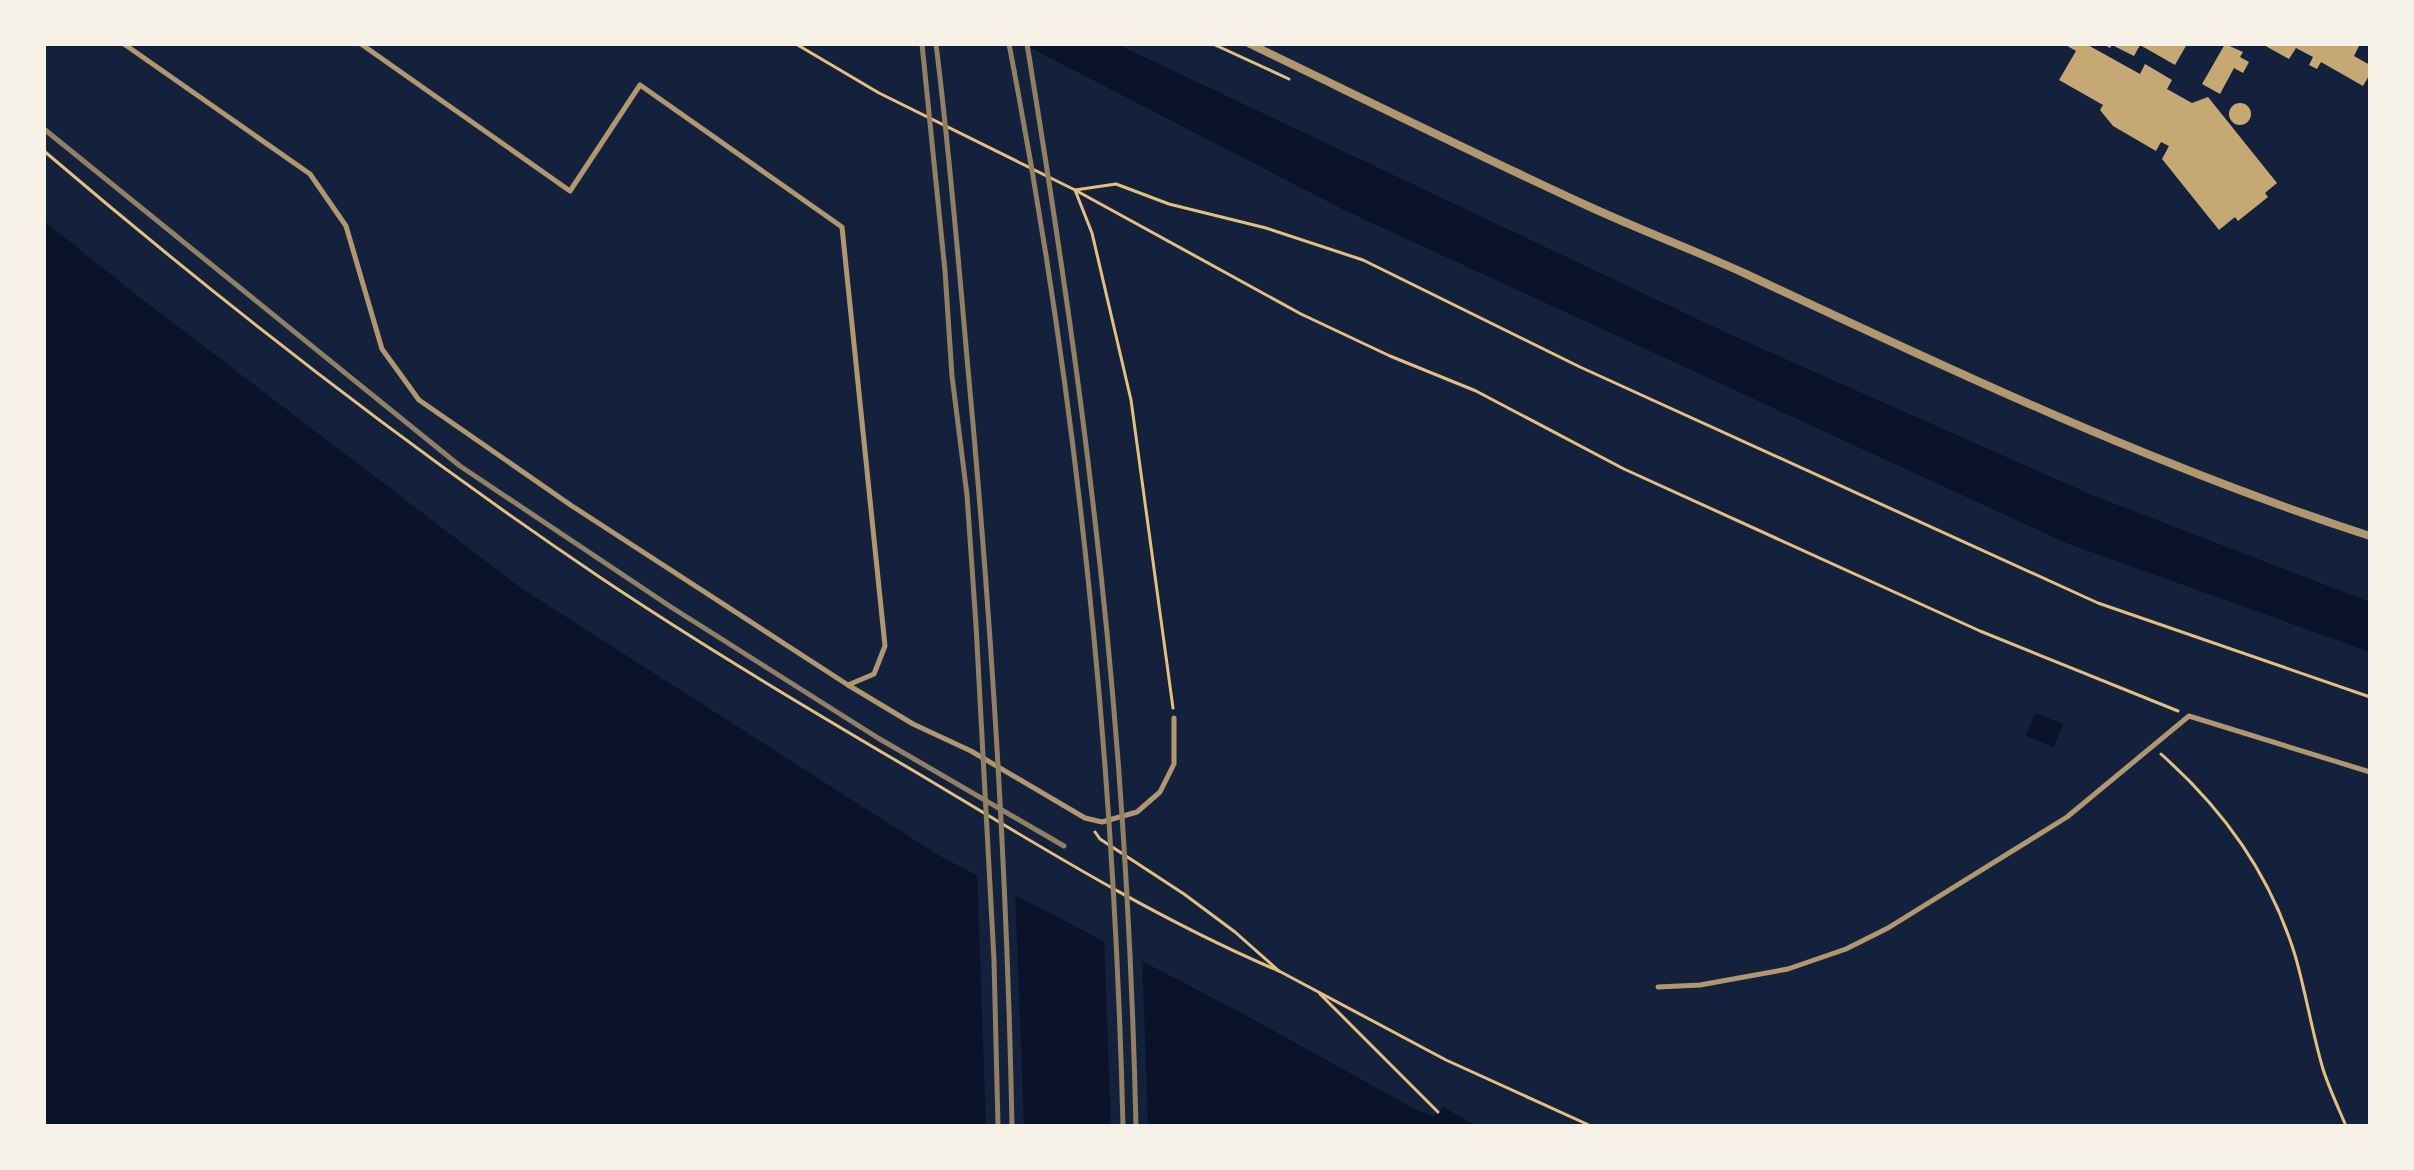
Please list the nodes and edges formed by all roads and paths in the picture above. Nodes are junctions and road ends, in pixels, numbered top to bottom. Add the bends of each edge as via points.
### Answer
1 (124, 44) edge
2 (361, 44) edge
3 (796, 44) edge
4 (1250, 44) edge
5 (44, 151) edge
6 (1075, 190) junction
7 (2370, 536) edge
8 (848, 685) junction
9 (2370, 697) edge
10 (2189, 716) junction
11 (1174, 718) joint
12 (2152, 746) junction
13 (2370, 772) edge
14 (1085, 818) junction
15 (1279, 971) junction
16 (1658, 987) dead end
17 (1317, 991) junction
18 (1438, 1112) dead end
19 (1591, 1126) edge
20 (2346, 1126) edge

1 - 8 lane via 310,174 346,226 382,349 419,400
2 - 8 lane via 570,191 640,85 842,227 885,646 874,674
3 - 6 path via 879,93
4 - 7 street via 1909,352 2101,435
5 - 15 path via 367,413 602,579 1049,851 1230,950
6 - 9 path via 1116,184 1363,260 1580,367 2098,603
6 - 10 path via 1301,314 1476,391 1624,469 1980,631
6 - 11 path via 1092,233 1131,400
8 - 14 lane
10 - 12 lane
10 - 13 lane
11 - 14 lane via 1174,764 1160,792 1137,812 1102,822
12 - 16 lane via 2067,817 1846,949 1788,969
12 - 20 path via 2224,819 2267,887 2294,953 2323,1069
14 - 15 path via 1100,839 1197,903
15 - 17 path
17 - 18 path
17 - 19 path via 1446,1060

